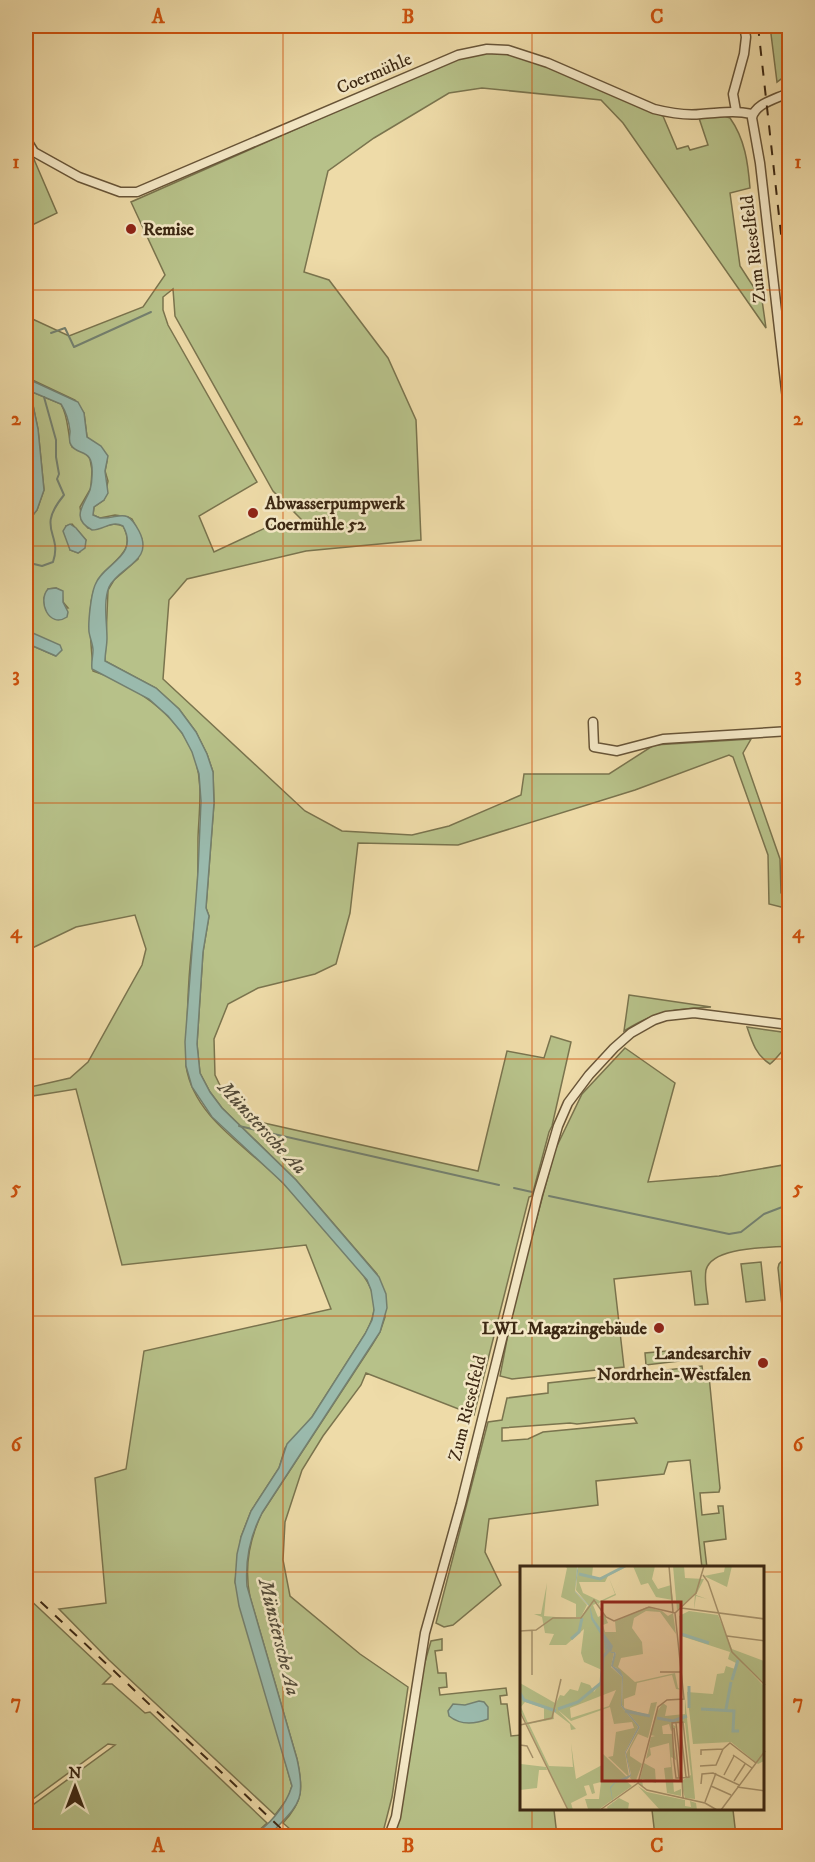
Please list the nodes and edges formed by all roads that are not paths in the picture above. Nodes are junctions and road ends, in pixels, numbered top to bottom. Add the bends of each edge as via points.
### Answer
1 (744, 26) edge
2 (789, 92) edge
3 (736, 111) junction
4 (753, 114) junction
5 (26, 139) edge
6 (789, 425) edge
7 (593, 722) dead end
8 (789, 731) edge
9 (789, 1025) edge
10 (389, 1836) edge

1 - 3 street via 744,54 733,94
2 - 4 street
3 - 4 street, Coermühle
3 - 5 street, Coermühle via 669,113 526,55 487,49 458,55 137,192 120,192 79,177 34,152
4 - 6 street, Zum Rieselfeld
7 - 8 street via 594,747 617,751 663,740
9 - 10 street, Zum Rieselfeld via 694,1013 654,1020 614,1048 568,1103 538,1194 425,1633 396,1817

